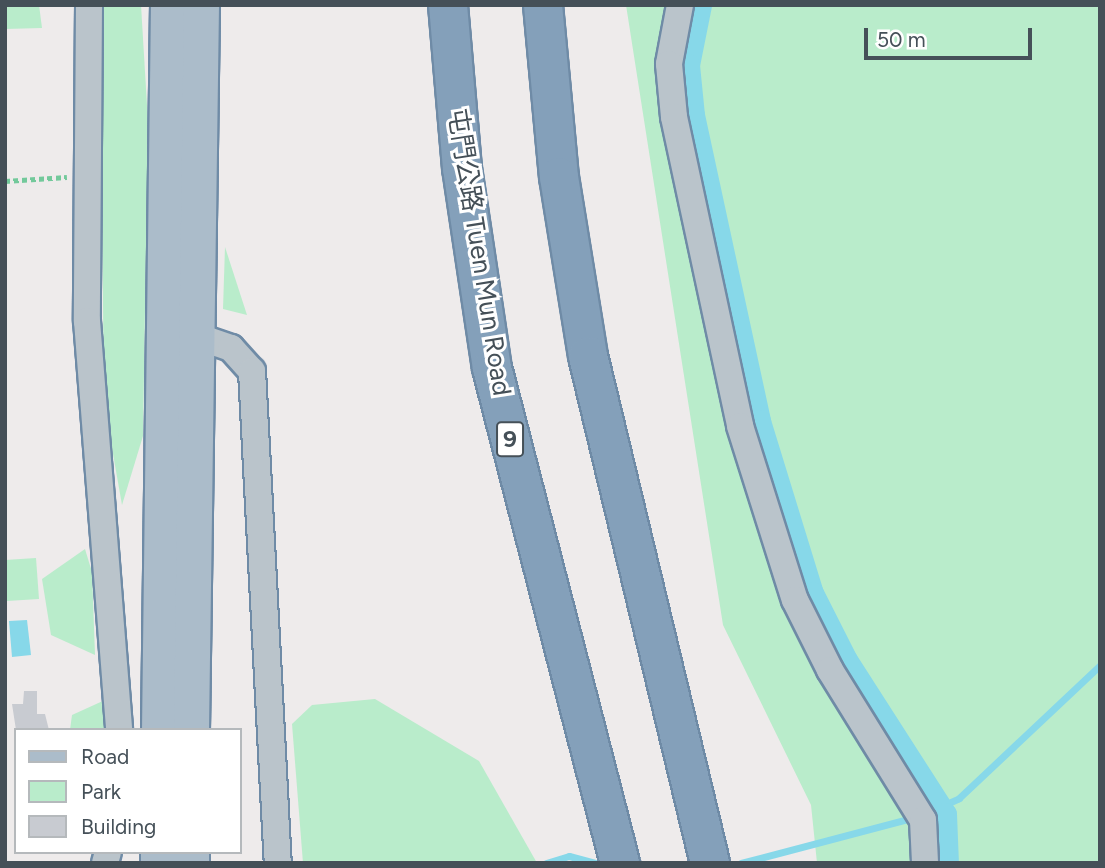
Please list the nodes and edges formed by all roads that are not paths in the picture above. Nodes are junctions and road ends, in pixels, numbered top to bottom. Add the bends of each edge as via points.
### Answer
1 (89, 5) edge
2 (167, 5) edge
3 (201, 5) edge
4 (448, 5) edge
5 (543, 5) edge
6 (681, 5) edge
7 (196, 336) junction
8 (119, 728) edge
9 (159, 728) edge
10 (191, 728) edge
11 (278, 863) edge
12 (620, 863) edge
13 (710, 863) edge
14 (925, 863) edge

1 - 8 street via 87,321
2 - 9 main road
3 - 7 main road
4 - 12 highway, 屯門公路 Tuen Mun Road / 9 via 462,168 492,368
5 - 13 highway via 559,177 588,356
6 - 14 street via 669,64 674,117 740,426 795,600 830,670 923,820
7 - 10 main road
7 - 11 street via 231,348 252,372

